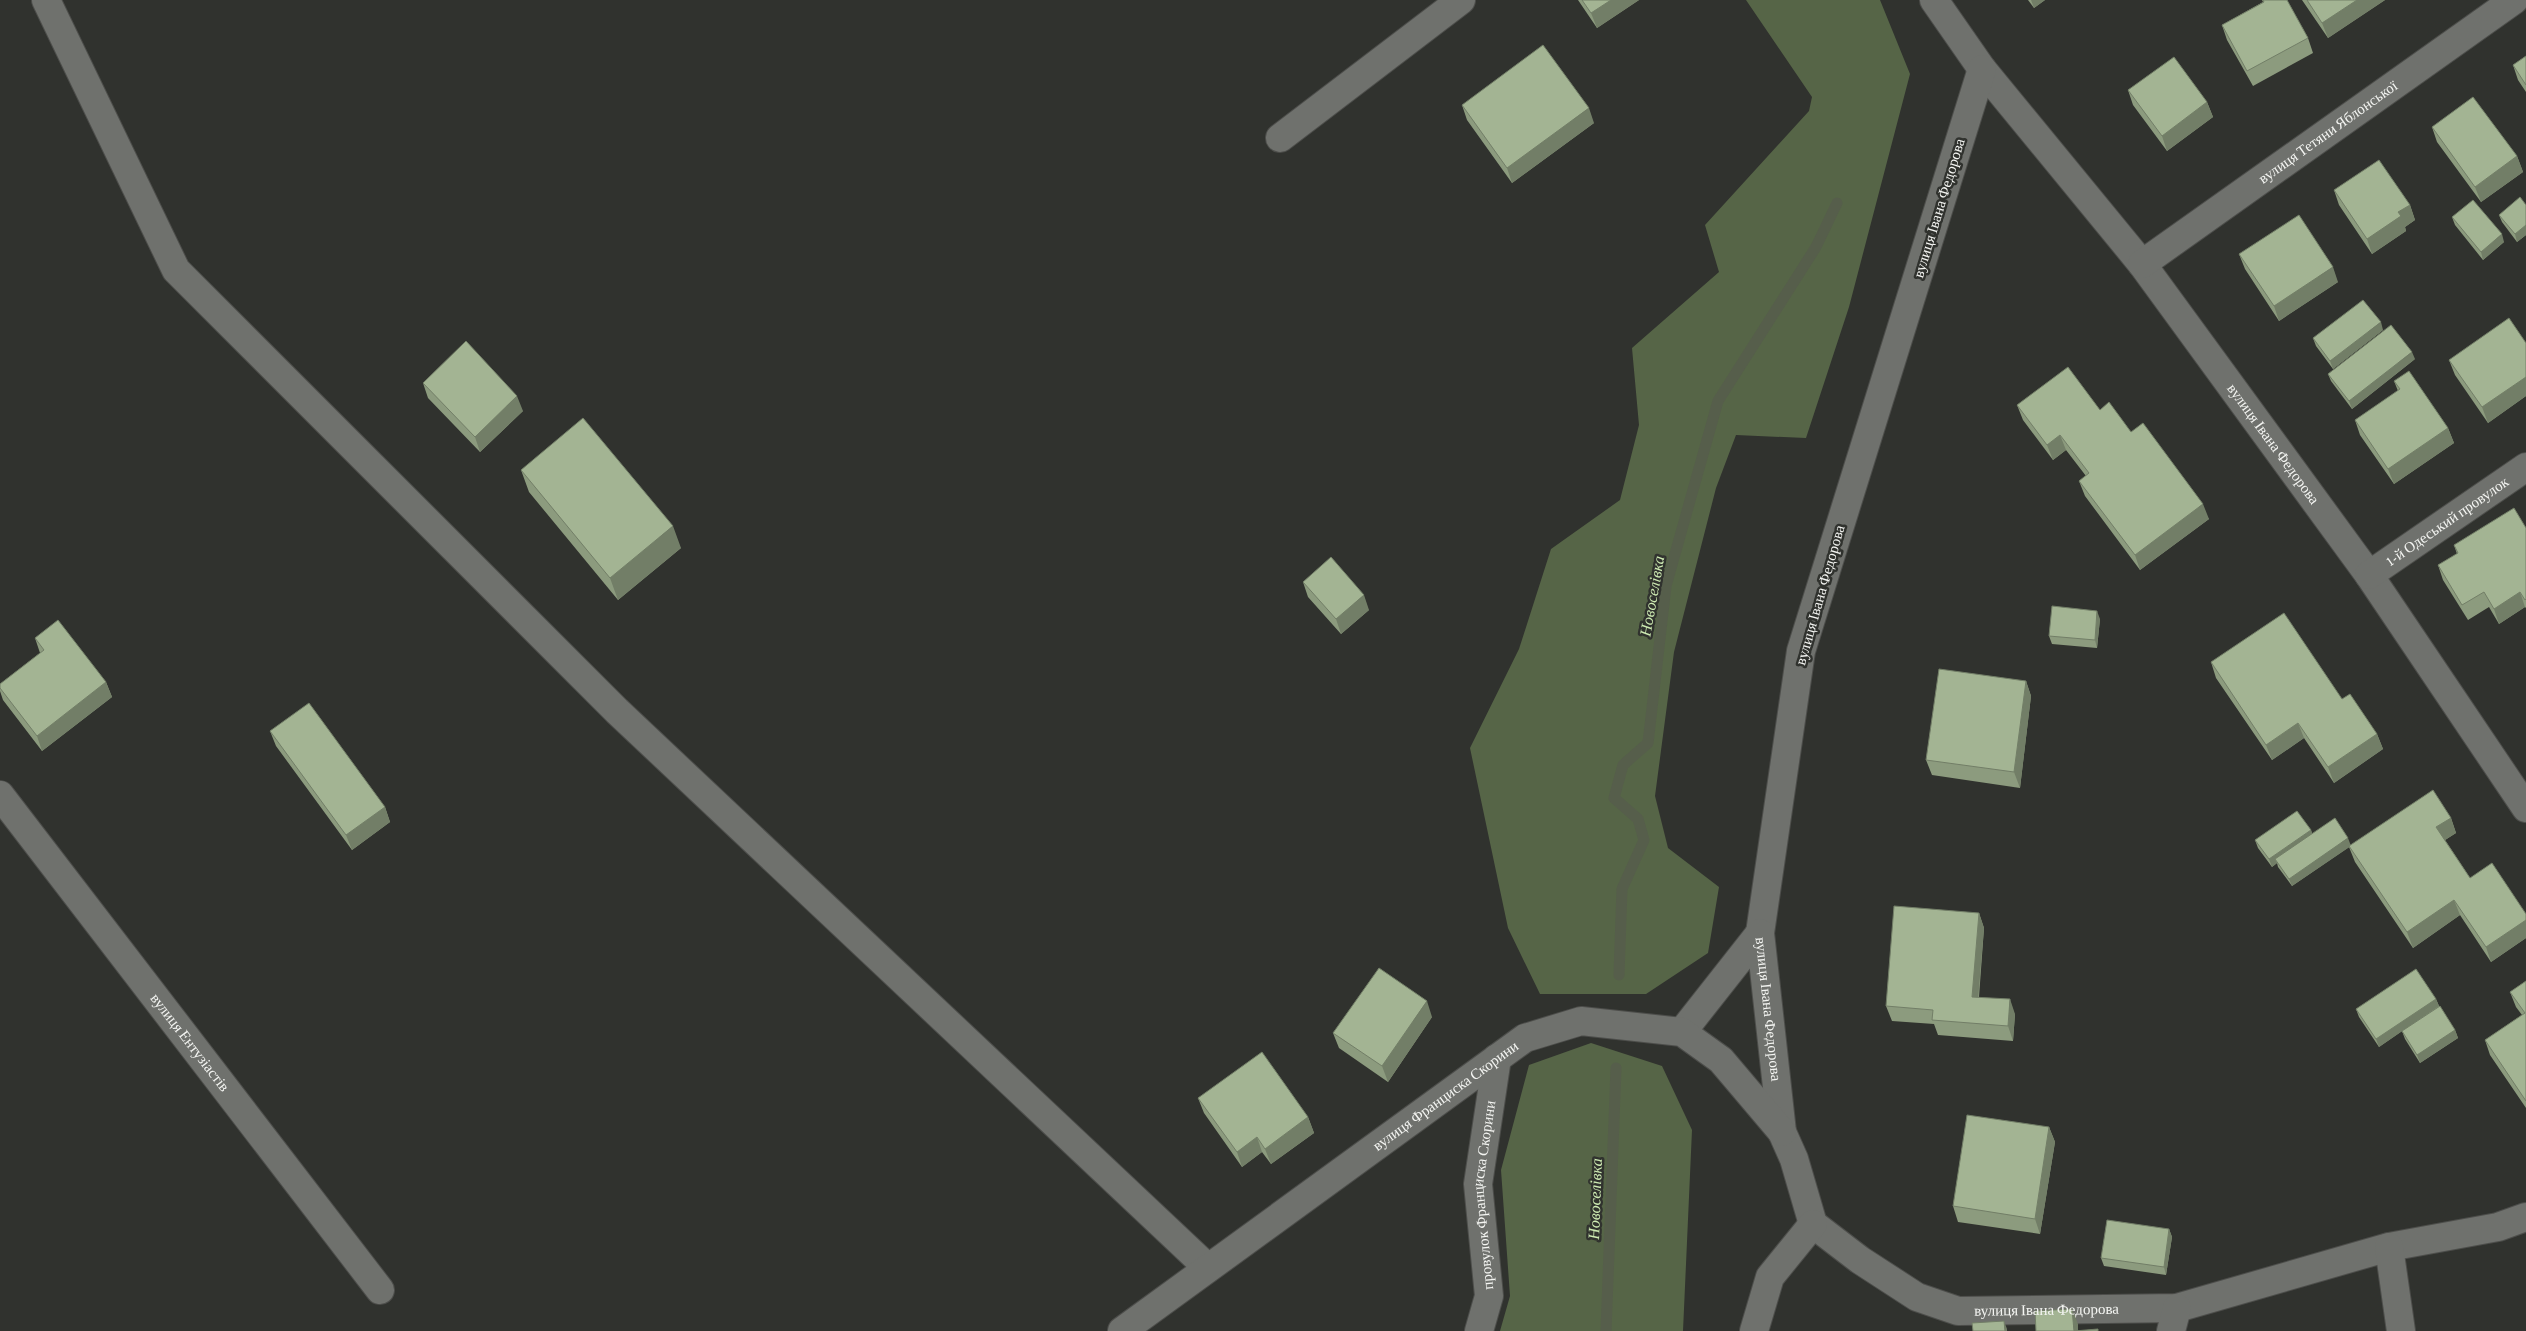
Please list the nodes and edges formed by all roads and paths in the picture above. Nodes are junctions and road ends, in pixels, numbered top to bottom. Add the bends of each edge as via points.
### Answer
1 (46, 0) edge
2 (1461, 0) edge
3 (1934, 0) edge
4 (2514, 0) edge
5 (1982, 69) junction
6 (1280, 138) dead end
7 (2142, 264) junction
8 (2526, 467) edge
9 (2369, 575) junction
10 (0, 795) edge
11 (2526, 808) edge
12 (1760, 933) junction
13 (1682, 1032) junction
14 (1497, 1058) junction
15 (1782, 1132) junction
16 (2526, 1217) edge
17 (1813, 1224) junction
18 (2389, 1247) junction
19 (1208, 1268) junction
20 (380, 1290) dead end
21 (2174, 1319) edge
22 (1122, 1331) edge
23 (1479, 1331) edge
24 (1754, 1331) edge
25 (2401, 1331) edge

1 - 19 street via 176,270 618,711
2 - 6 street
3 - 5 street, вулиця Івана Федорова
4 - 7 street, вулиця Тетяни Яблонської
5 - 7 street, вулиця Івана Федорова
5 - 12 street, вулиця Івана Федорова via 1801,651
7 - 9 street, вулиця Івана Федорова
8 - 9 street, 1-й Одеський провулок
9 - 11 street, вулиця Івана Федорова
10 - 20 street, вулиця Ентузіастів
12 - 13 street
12 - 15 street, вулиця Івана Федорова
13 - 14 street, вулиця Франциска Скорини via 1581,1021 1525,1038
13 - 15 street, вулиця Франциска Скорини via 1721,1060
14 - 19 street, вулиця Франциска Скорини
14 - 23 street, провулок Франциска Скорини via 1478,1184 1489,1296
15 - 17 street, вулиця Івана Федорова via 1794,1158
16 - 18 street, вулиця Івана Федорова via 2498,1227
17 - 21 street, вулиця Івана Федорова via 1917,1297 1958,1310
17 - 24 street via 1770,1277
18 - 21 street, вулиця Івана Федорова
18 - 25 street
19 - 22 street, вулиця Франциска Скорини

